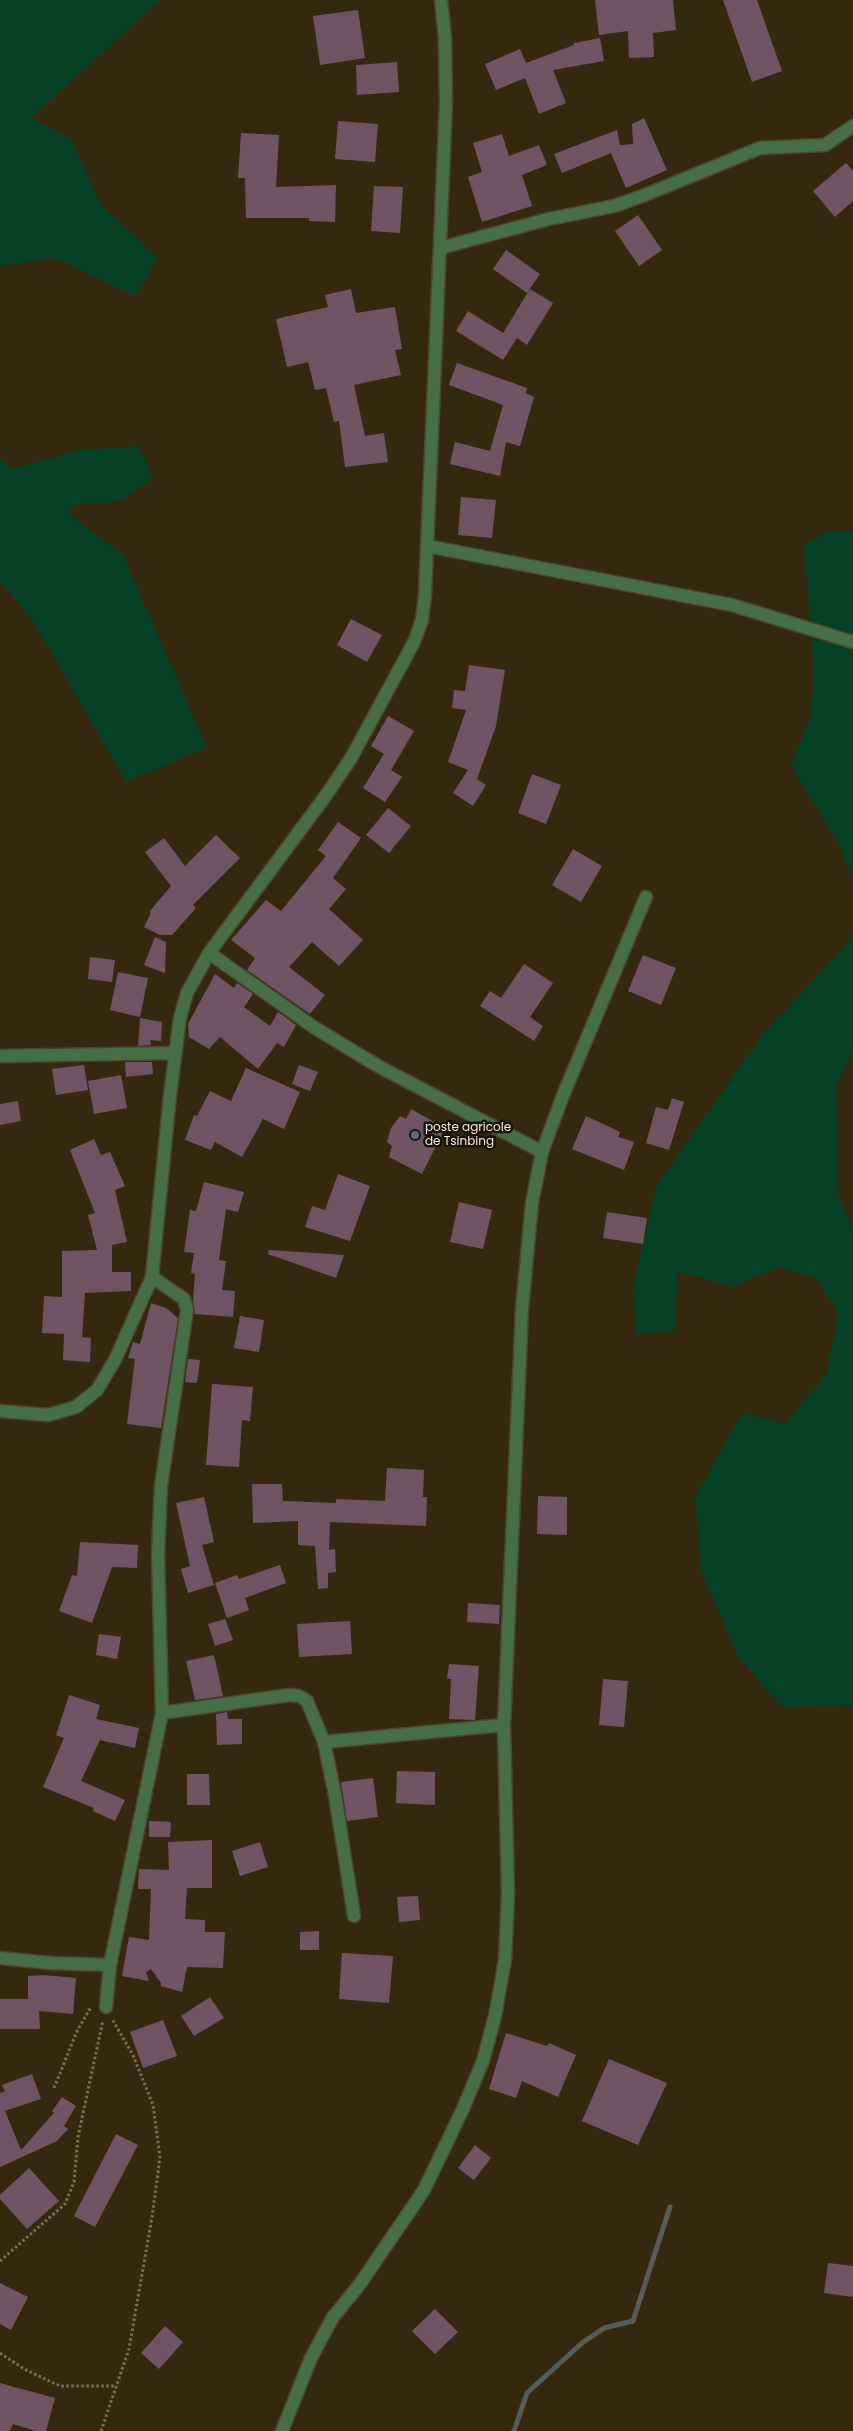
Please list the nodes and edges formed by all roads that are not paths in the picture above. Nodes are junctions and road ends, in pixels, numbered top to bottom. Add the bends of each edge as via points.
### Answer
1 (441, 0) edge
2 (853, 126) edge
3 (440, 248) junction
4 (428, 546) junction
5 (853, 642) edge
6 (646, 897) dead end
7 (209, 953) junction
8 (175, 1053) junction
9 (0, 1056) edge
10 (542, 1152) junction
11 (152, 1277) junction
12 (0, 1411) edge
13 (162, 1713) junction
14 (504, 1725) junction
15 (324, 1742) junction
16 (354, 1916) dead end
17 (0, 1958) edge
18 (110, 1965) junction
19 (106, 2007) road end
20 (282, 2431) edge

1 - 3 street via 446,103
2 - 3 street via 826,145 760,148 614,206 549,219
3 - 4 street
4 - 5 street via 732,605
4 - 7 street via 426,595 414,642 346,767
6 - 10 street
7 - 8 street via 186,993
7 - 10 street via 323,1033
8 - 9 street
8 - 11 street
10 - 14 street via 532,1203 522,1308
11 - 12 street via 115,1360 97,1390 76,1407 48,1415
11 - 13 street via 184,1299 187,1310 161,1486 158,1554
13 - 15 street via 299,1696 307,1701
13 - 18 street
14 - 15 street
14 - 20 street via 508,1895 505,1960 483,2062 424,2190 360,2284 334,2316 311,2358
15 - 16 street via 336,1795
17 - 18 street
18 - 19 street

